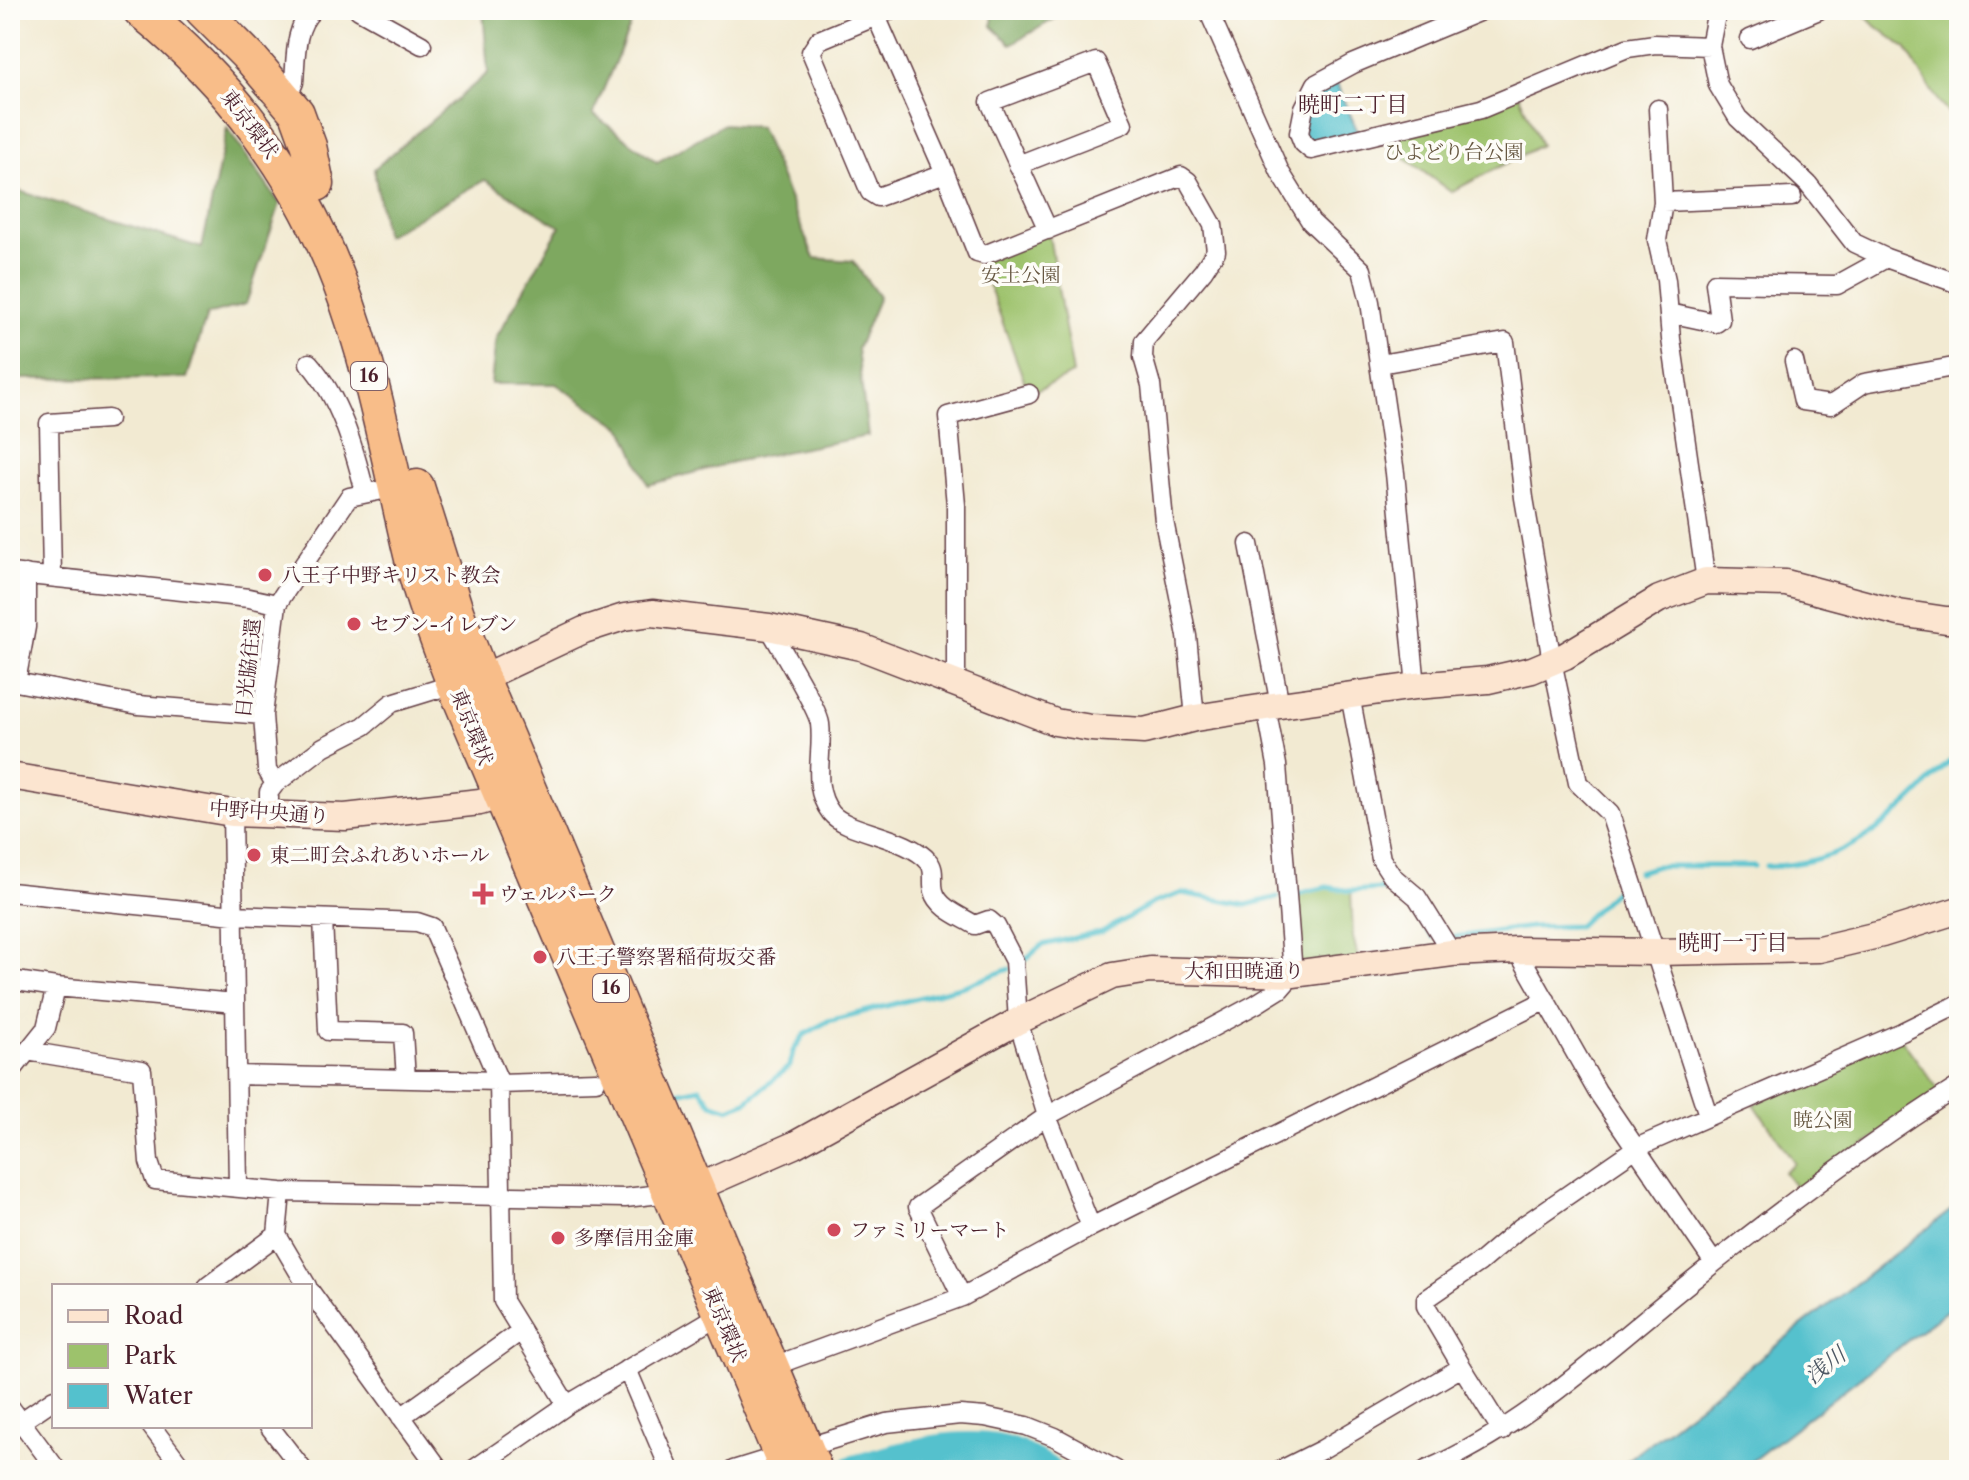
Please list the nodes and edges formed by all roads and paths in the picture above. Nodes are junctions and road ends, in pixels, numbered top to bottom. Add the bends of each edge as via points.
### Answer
1 (140, 10) edge
2 (172, 10) edge
3 (202, 10) edge
4 (359, 10) edge
5 (1208, 10) edge
6 (1483, 10) edge
7 (1717, 10) edge
8 (1813, 12) edge
9 (884, 13) edge
10 (302, 14) edge
11 (1750, 39) dead end
12 (422, 45) dead end
13 (1710, 46) junction
14 (282, 96) junction
15 (1658, 109) dead end
16 (1018, 165) junction
17 (945, 173) junction
18 (317, 184) junction
19 (1792, 197) dead end
20 (1663, 202) junction
21 (1048, 230) junction
22 (1886, 258) junction
23 (1959, 284) edge
24 (1669, 313) junction
25 (1794, 361) dead end
26 (309, 363) dead end
27 (1380, 364) junction
28 (1959, 366) edge
29 (1029, 394) dead end
30 (108, 419) dead end
31 (381, 490) junction
32 (1249, 544) dead end
33 (18, 574) edge
34 (52, 576) junction
35 (1706, 581) junction
36 (277, 604) junction
37 (1959, 620) edge
38 (769, 627) junction
39 (1552, 661) junction
40 (468, 681) junction
41 (956, 683) junction
42 (1416, 686) junction
43 (1350, 695) junction
44 (1273, 706) junction
45 (263, 715) junction
46 (1195, 718) junction
47 (10, 776) edge
48 (275, 784) junction
49 (513, 792) junction
50 (232, 813) junction
51 (269, 814) junction
52 (10, 892) edge
53 (1959, 910) edge
54 (234, 915) junction
55 (323, 919) junction
56 (1447, 943) junction
57 (1517, 950) junction
58 (1656, 952) junction
59 (1293, 974) junction
60 (10, 980) edge
61 (56, 987) junction
62 (1546, 1000) junction
63 (235, 1003) junction
64 (1959, 1004) edge
65 (1018, 1021) junction
66 (27, 1051) junction
67 (10, 1073) edge
68 (237, 1075) junction
69 (406, 1079) junction
70 (596, 1081) dead end
71 (499, 1082) junction
72 (1959, 1086) edge
73 (1708, 1115) junction
74 (1047, 1116) junction
75 (1636, 1148) junction
76 (238, 1186) junction
77 (683, 1190) junction
78 (281, 1192) junction
79 (499, 1195) junction
80 (1091, 1227) junction
81 (277, 1235) junction
82 (1714, 1263) junction
83 (211, 1284) edge
84 (305, 1284) edge
85 (312, 1295) edge
86 (962, 1297) junction
87 (721, 1314) junction
88 (521, 1331) junction
89 (771, 1367) junction
90 (1462, 1367) junction
91 (627, 1369) junction
92 (52, 1400) edge
93 (567, 1405) junction
94 (10, 1407) edge
95 (401, 1417) junction
96 (16, 1426) edge
97 (152, 1428) edge
98 (271, 1428) edge
99 (1502, 1431) junction
100 (797, 1460) edge
101 (57, 1470) edge
102 (184, 1470) edge
103 (303, 1470) edge
104 (440, 1470) edge
105 (473, 1470) edge
106 (670, 1470) edge
107 (733, 1470) edge
108 (1116, 1470) edge
109 (1281, 1470) edge
110 (1426, 1470) edge

1 - 31 highway, 東京環状 / 16 via 236,102 309,212 350,311
2 - 18 highway, 東京環状 / 16 via 254,93
3 - 14 highway
4 - 12 street
5 - 27 street via 1280,172 1311,222 1362,270
6 - 13 street via 1316,84 1299,133 1303,143 1311,150 1481,109 1627,48
7 - 13 street
8 - 11 street
9 - 17 street
9 - 17 street via 819,40 811,52 870,192 878,197
10 - 14 street via 294,82
13 - 22 street via 1718,85 1738,118 1808,184 1854,243
14 - 18 highway via 300,121
15 - 20 street
16 - 16 street via 1123,124 1096,62 990,102
16 - 21 street
17 - 21 street via 977,253 984,255
18 - 40 highway, 東京環状 / 16 via 371,310 457,614
19 - 20 street
20 - 24 street via 1657,240
21 - 46 street via 1181,176 1213,225 1216,251 1144,341 1143,357
22 - 23 street
22 - 24 street via 1837,285 1715,283 1720,320 1716,323
24 - 35 street
25 - 28 street via 1803,401 1831,405 1864,383
26 - 31 street
27 - 39 street via 1505,342
27 - 42 street
29 - 41 street via 948,416 956,505
30 - 34 street via 49,423
31 - 36 street, 日光脇往還 via 349,497
31 - 40 highway, 東京環状 / 16
32 - 44 street
33 - 34 street
33 - 45 street via 26,627 16,682 138,705
34 - 36 street
35 - 37 street via 1786,583 1899,613
35 - 39 street via 1659,599
36 - 45 street, 日光脇往還
38 - 40 street via 635,615 558,641
38 - 41 street via 861,647
38 - 65 street via 820,722 818,782 831,813 906,845 930,863 933,890 945,906 975,925 989,920 996,926 1014,961
39 - 42 street via 1488,680
39 - 58 street via 1578,783 1610,814
40 - 48 street via 392,703
40 - 49 highway, 東京環状 / 16
41 - 46 street via 1055,722 1091,728 1144,731
42 - 43 street
43 - 44 street
43 - 56 street via 1381,859 1417,897
44 - 46 street
44 - 59 street
45 - 48 street, 日光脇往還 via 267,770
47 - 50 street, 中野中央通り
48 - 51 street, 日光脇往還 via 269,792
49 - 51 street, 中野中央通り via 480,802 345,817
49 - 77 highway, 東京環状 / 16
50 - 51 street, 中野中央通り
50 - 54 street
52 - 54 street
53 - 58 street, 大和田暁通り via 1819,949
54 - 55 street
54 - 63 street
55 - 69 street via 328,1031 403,1033
55 - 71 street via 432,927
56 - 57 street, 大和田暁通り
56 - 59 street, 大和田暁通り
57 - 58 street, 大和田暁通り
57 - 62 street
58 - 73 street
59 - 65 street, 大和田暁通り via 1150,970 1112,976
59 - 74 street via 1256,1004
60 - 61 street
61 - 63 street
61 - 66 street via 46,1028
62 - 75 street
62 - 80 street
63 - 68 street
64 - 73 street
65 - 74 street
65 - 77 street, 大和田暁通り via 794,1145
66 - 67 street
66 - 76 street via 142,1070 155,1180
68 - 69 street
68 - 76 street
69 - 71 street
70 - 71 street
71 - 79 street
72 - 82 street via 1861,1151
73 - 75 street
74 - 80 street
74 - 86 street via 918,1207
75 - 82 street
75 - 90 street via 1426,1299
76 - 78 street
77 - 79 street via 625,1198
77 - 87 highway, 東京環状 / 16
77 - 89 highway, 東京環状 / 16
78 - 79 street
78 - 81 street
79 - 88 street via 503,1301
80 - 86 street
81 - 83 street
81 - 84 street
82 - 99 street
85 - 95 street
86 - 89 street
87 - 91 street
87 - 100 highway, 東京環状 / 16
88 - 93 street
88 - 95 street
89 - 100 highway, 東京環状 / 16
90 - 99 street
90 - 109 street
91 - 93 street
91 - 106 street
92 - 96 street
93 - 105 street
94 - 96 street
95 - 104 street
96 - 101 street
97 - 102 street
98 - 103 street
99 - 110 street
100 - 107 street
100 - 108 street via 902,1419 985,1417 1055,1437

